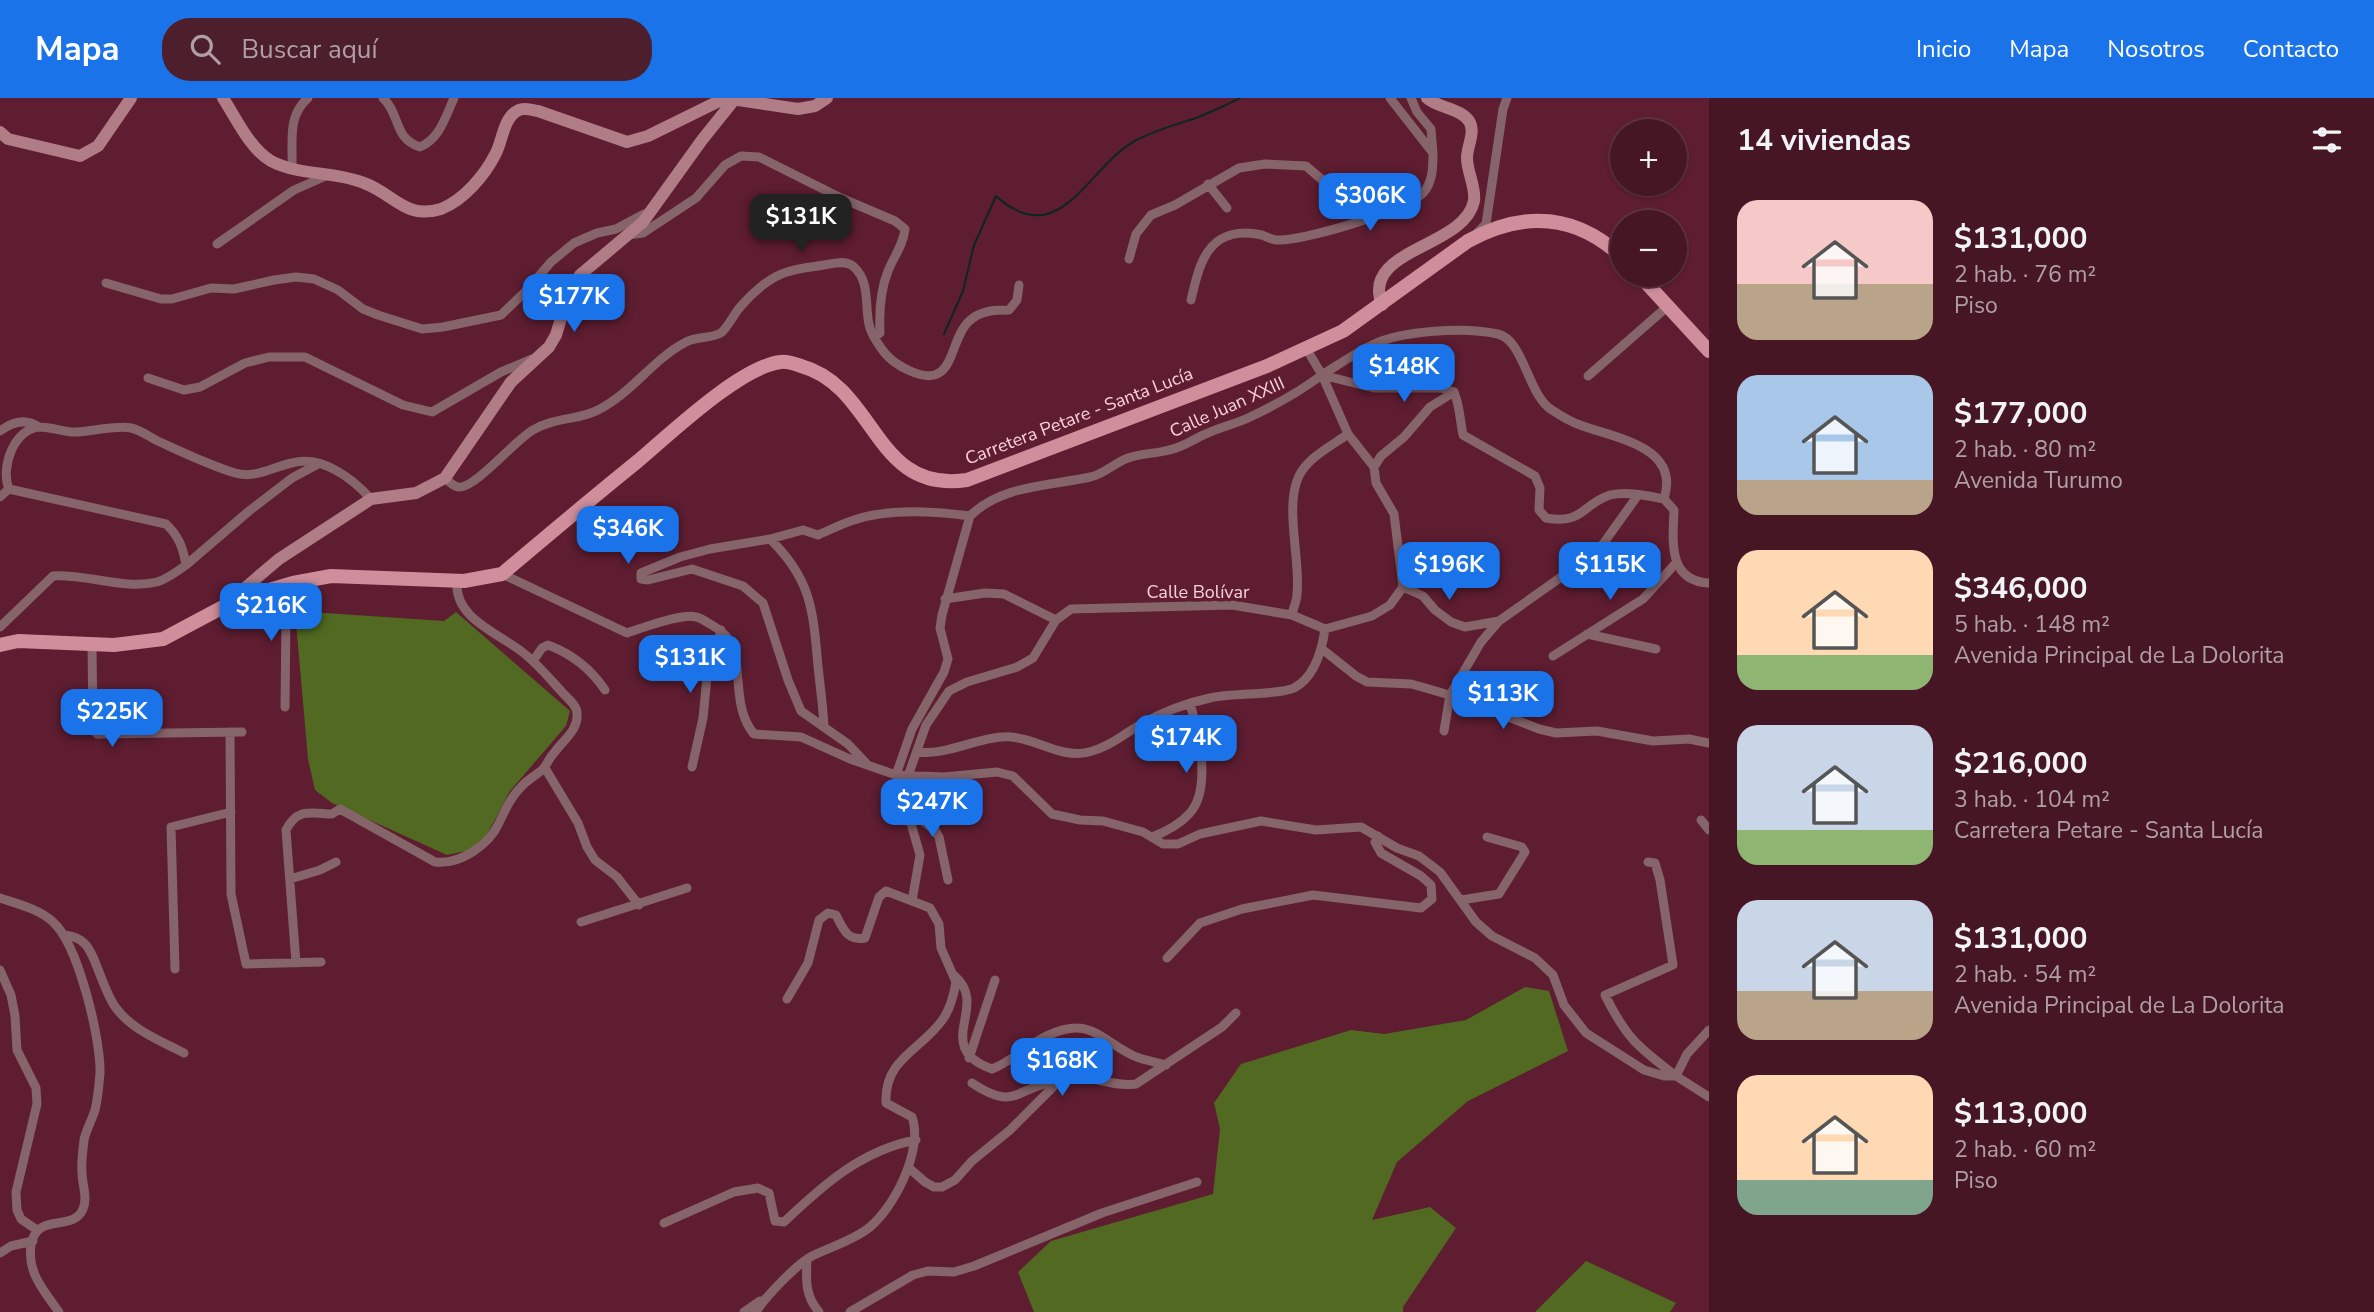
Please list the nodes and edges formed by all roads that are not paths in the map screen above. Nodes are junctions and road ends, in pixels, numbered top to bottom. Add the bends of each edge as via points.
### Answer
1 (131, 98) edge
2 (223, 98) edge
3 (308, 98) edge
4 (383, 98) edge
5 (454, 98) edge
6 (827, 98) edge
7 (1391, 98) edge
8 (1411, 98) edge
9 (1427, 98) edge
10 (1507, 98) edge
11 (734, 100) junction
12 (0, 132) edge
13 (1433, 153) junction
14 (292, 168) junction
15 (328, 175) junction
16 (1432, 177) junction
17 (1208, 184) junction
18 (657, 205) junction
19 (1227, 208) dead end
20 (626, 236) junction
21 (1468, 241) junction
22 (217, 244) dead end
23 (1610, 249) edge
24 (1129, 259) dead end
25 (106, 283) dead end
26 (1019, 285) dead end
27 (1650, 287) edge
28 (1191, 300) dead end
29 (1382, 304) junction
30 (1668, 306) junction
31 (874, 337) junction
32 (1306, 348) junction
33 (1709, 351) edge
34 (537, 357) junction
35 (1322, 375) junction
36 (1588, 376) dead end
37 (148, 378) dead end
38 (1454, 392) junction
39 (39, 427) junction
40 (0, 431) edge
41 (1348, 434) junction
42 (318, 464) junction
43 (1374, 467) junction
44 (444, 478) junction
45 (9, 489) junction
46 (1638, 495) junction
47 (0, 497) edge
48 (371, 499) junction
49 (1664, 499) junction
50 (970, 516) junction
51 (770, 539) junction
52 (1677, 562) junction
53 (186, 565) junction
54 (502, 574) junction
55 (457, 581) junction
56 (293, 583) junction
57 (1709, 583) edge
58 (1403, 587) junction
59 (238, 599) junction
60 (946, 599) junction
61 (1292, 615) junction
62 (1056, 620) junction
63 (1499, 621) junction
64 (0, 627) edge
65 (1325, 629) junction
66 (721, 630) junction
67 (1587, 634) junction
68 (92, 644) junction
69 (0, 645) edge
70 (1322, 649) junction
71 (1656, 649) dead end
72 (1553, 656) dead end
73 (533, 661) junction
74 (605, 690) dead end
75 (1450, 695) junction
76 (1190, 704) junction
77 (285, 707) dead end
78 (824, 726) junction
79 (1444, 731) dead end
80 (230, 732) junction
81 (242, 732) dead end
82 (1709, 743) edge
83 (917, 752) junction
84 (867, 765) junction
85 (692, 767) dead end
86 (545, 768) junction
87 (896, 775) junction
88 (908, 776) junction
89 (909, 792) junction
90 (231, 812) junction
91 (1701, 820) dead end
92 (1709, 830) edge
93 (1378, 836) junction
94 (1152, 837) junction
95 (1487, 837) dead end
96 (336, 862) dead end
97 (1648, 862) dead end
98 (290, 880) junction
99 (948, 880) dead end
100 (687, 888) dead end
101 (0, 898) edge
102 (912, 901) junction
103 (1461, 901) junction
104 (639, 905) junction
105 (582, 922) dead end
106 (65, 935) junction
107 (1167, 958) dead end
108 (296, 962) junction
109 (321, 962) dead end
110 (175, 969) dead end
111 (0, 970) edge
112 (951, 972) junction
113 (995, 980) dead end
114 (788, 999) dead end
115 (1236, 1013) dead end
116 (1709, 1030) edge
117 (184, 1053) dead end
118 (969, 1058) junction
119 (1166, 1065) junction
120 (1676, 1076) junction
121 (1059, 1081) junction
122 (972, 1083) dead end
123 (1709, 1097) edge
124 (916, 1140) junction
125 (909, 1168) junction
126 (1197, 1182) dead end
127 (664, 1223) dead end
128 (37, 1230) junction
129 (33, 1241) junction
130 (0, 1253) edge
131 (807, 1260) junction
132 (765, 1298) junction
133 (59, 1312) edge
134 (744, 1312) edge
135 (755, 1312) edge
136 (819, 1312) edge
137 (850, 1312) edge

1 - 12 street via 98,146 80,156 8,139
2 - 14 street via 260,152 272,162
3 - 14 street via 297,108 293,122
4 - 5 street via 403,137 420,147 439,133
6 - 11 street via 816,106 798,109
7 - 13 street
8 - 13 street via 1431,129
9 - 29 street via 1469,122 1472,133 1467,161 1474,200 1454,228 1384,272 1377,288
10 - 21 street via 1486,224
11 - 15 street via 716,101 627,142 538,111 517,111 496,154 470,190 442,208 421,213 362,181
11 - 18 street
13 - 16 street
14 - 15 street
15 - 22 street via 294,190
16 - 17 street via 1409,197 1382,201 1345,198 1312,169 1296,164 1239,168
16 - 28 street via 1416,200 1386,214 1279,240 1255,234 1224,238 1206,256
17 - 19 street
17 - 24 street via 1146,219 1133,239
18 - 20 street
18 - 25 street via 633,222 574,243 501,315 443,327 422,329 378,315 314,279 296,277 233,289 211,288 172,299
20 - 31 street via 643,233 696,198 725,165 741,156 759,157 905,229 901,248 888,270 881,295 880,333
20 - 34 street via 580,275 568,295 556,335
21 - 23 main road, Carretera Petare - Santa Lucía via 1516,221 1544,219 1584,231
21 - 29 main road, Carretera Petare - Santa Lucía
26 - 31 street via 1010,310 971,318 946,369 930,377 896,365 882,353
27 - 30 main road
29 - 32 main road, Carretera Petare - Santa Lucía via 1343,331
30 - 33 main road
30 - 36 street
31 - 44 street via 864,285 855,267 835,262 788,271 745,301 718,334 688,340 597,411 555,420 531,431 464,486 456,487
32 - 35 street
32 - 54 main road, Carretera Petare - Santa Lucía via 952,482 910,471 890,453 843,389 826,376 783,361 763,366 716,396
34 - 37 street via 432,412 403,405 305,357 269,357 245,363 200,387 184,390
34 - 44 street via 490,409
35 - 38 street via 1374,388
35 - 41 street
35 - 49 street, Calle Juan XXIII via 1374,344 1426,330 1501,334 1513,344 1542,403 1550,410 1579,425 1633,442 1653,455 1666,472
35 - 50 street, Calle Juan XXIII via 1249,418 1189,443 1124,459 1093,477 1035,486 993,500
38 - 43 street via 1430,407
38 - 46 street via 1463,435 1535,476 1540,488 1539,509 1546,519 1562,521 1579,515 1614,494
39 - 40 street via 23,421
39 - 42 street via 69,432 131,428 238,474 259,474 294,461
39 - 45 street via 23,434 7,455 4,481
41 - 43 street
41 - 61 street via 1299,476 1294,519 1297,594
42 - 48 street via 337,470
42 - 53 street via 249,510
43 - 58 street via 1376,483 1394,514
44 - 48 street via 416,493
45 - 47 street
45 - 53 street via 166,524 183,547
46 - 49 street
46 - 63 street via 1603,544
48 - 59 street via 279,559
49 - 52 street via 1674,510
50 - 51 street via 879,514 818,535 803,530
50 - 60 street
51 - 78 street via 785,554 808,593 815,620
51 - 78 street via 680,557 641,573 641,579 692,569 743,586 763,603 801,711
52 - 57 street via 1688,576
52 - 67 street via 1643,599
53 - 64 street via 160,581 134,585 53,576
54 - 55 main road
54 - 66 street via 627,633 695,616
55 - 56 main road via 331,576
55 - 73 street via 462,606
56 - 59 main road
56 - 77 street via 286,614
58 - 63 street via 1465,627
58 - 65 street via 1390,605 1372,616
59 - 68 main road via 163,639
60 - 62 street via 1004,594
60 - 87 street via 940,628 948,659 912,729
61 - 62 street, Calle Bolívar via 1200,605 1071,609
61 - 65 street, Calle Bolívar
62 - 83 street via 1032,658 949,691 926,725
63 - 75 street
65 - 70 street
66 - 84 street via 733,644 741,711 754,734 801,737
66 - 85 street via 707,677
67 - 71 street
67 - 72 street
68 - 69 main road via 18,641
68 - 80 street via 93,729 97,734
70 - 75 street via 1367,682 1411,684
70 - 76 street via 1305,681 1292,689 1239,693
73 - 74 street via 548,645 561,650 595,675
73 - 86 street via 577,708 574,730
75 - 79 street
75 - 82 street via 1556,733 1597,731 1653,741
76 - 83 street via 1088,752 1074,754 1011,737 932,754
76 - 94 street via 1199,729 1202,768 1197,800 1176,825
78 - 84 street
80 - 81 street
80 - 90 street
83 - 88 street
84 - 87 street
86 - 98 street via 520,787 495,833 478,849 447,863 435,862 340,808 332,814 297,814 286,830
86 - 104 street via 595,860 617,877
87 - 88 street
88 - 89 street
88 - 94 street via 997,772 1013,776 1052,814 1103,821
89 - 99 street via 920,819 939,837
89 - 102 street via 908,813 920,855
90 - 108 street via 231,894 246,964
90 - 110 street via 171,827
91 - 92 street
93 - 94 street via 1361,827 1316,830 1261,821 1200,834 1178,844 1163,844
93 - 103 street via 1440,872
93 - 107 street via 1374,842 1381,853 1431,886 1432,899 1421,908 1313,895 1266,904 1200,923
95 - 103 street via 1522,846 1525,852 1499,894
96 - 98 street
97 - 120 street via 1655,863 1660,880 1673,965 1605,995 1637,1046
98 - 108 street
100 - 104 street
101 - 106 street via 52,920
102 - 112 street via 930,908 939,924 941,948
102 - 114 street via 886,891 879,897 865,938 849,937 836,915 828,913 819,920 808,963
103 - 120 street via 1492,936 1535,958 1553,975 1564,1005 1586,1033 1644,1070
104 - 105 street
106 - 117 street via 87,945 105,991 124,1017
106 - 128 street via 77,962 100,1070 96,1107 84,1138 83,1211 72,1220
108 - 109 street
111 - 128 street via 11,995 17,1050 36,1088 37,1104 16,1192 21,1219
112 - 118 street via 966,988 962,1036
112 - 124 street via 956,982 944,1018 888,1078 886,1102 912,1117
113 - 118 street
115 - 119 street
116 - 120 street via 1687,1054
118 - 119 street via 992,1069 1047,1035 1083,1027 1133,1055
119 - 121 street via 1126,1086 1082,1077
120 - 123 street
121 - 122 street via 1000,1098
121 - 125 street via 955,1180 934,1187
124 - 125 street
124 - 127 street via 881,1150 843,1171 784,1222 775,1222 769,1193 758,1188 734,1192
125 - 131 street via 868,1229
126 - 137 street via 1102,1213 974,1266 913,1275
128 - 129 street
129 - 130 street
129 - 133 street via 31,1270
131 - 132 street
131 - 136 street via 806,1289
132 - 134 street
132 - 135 street

